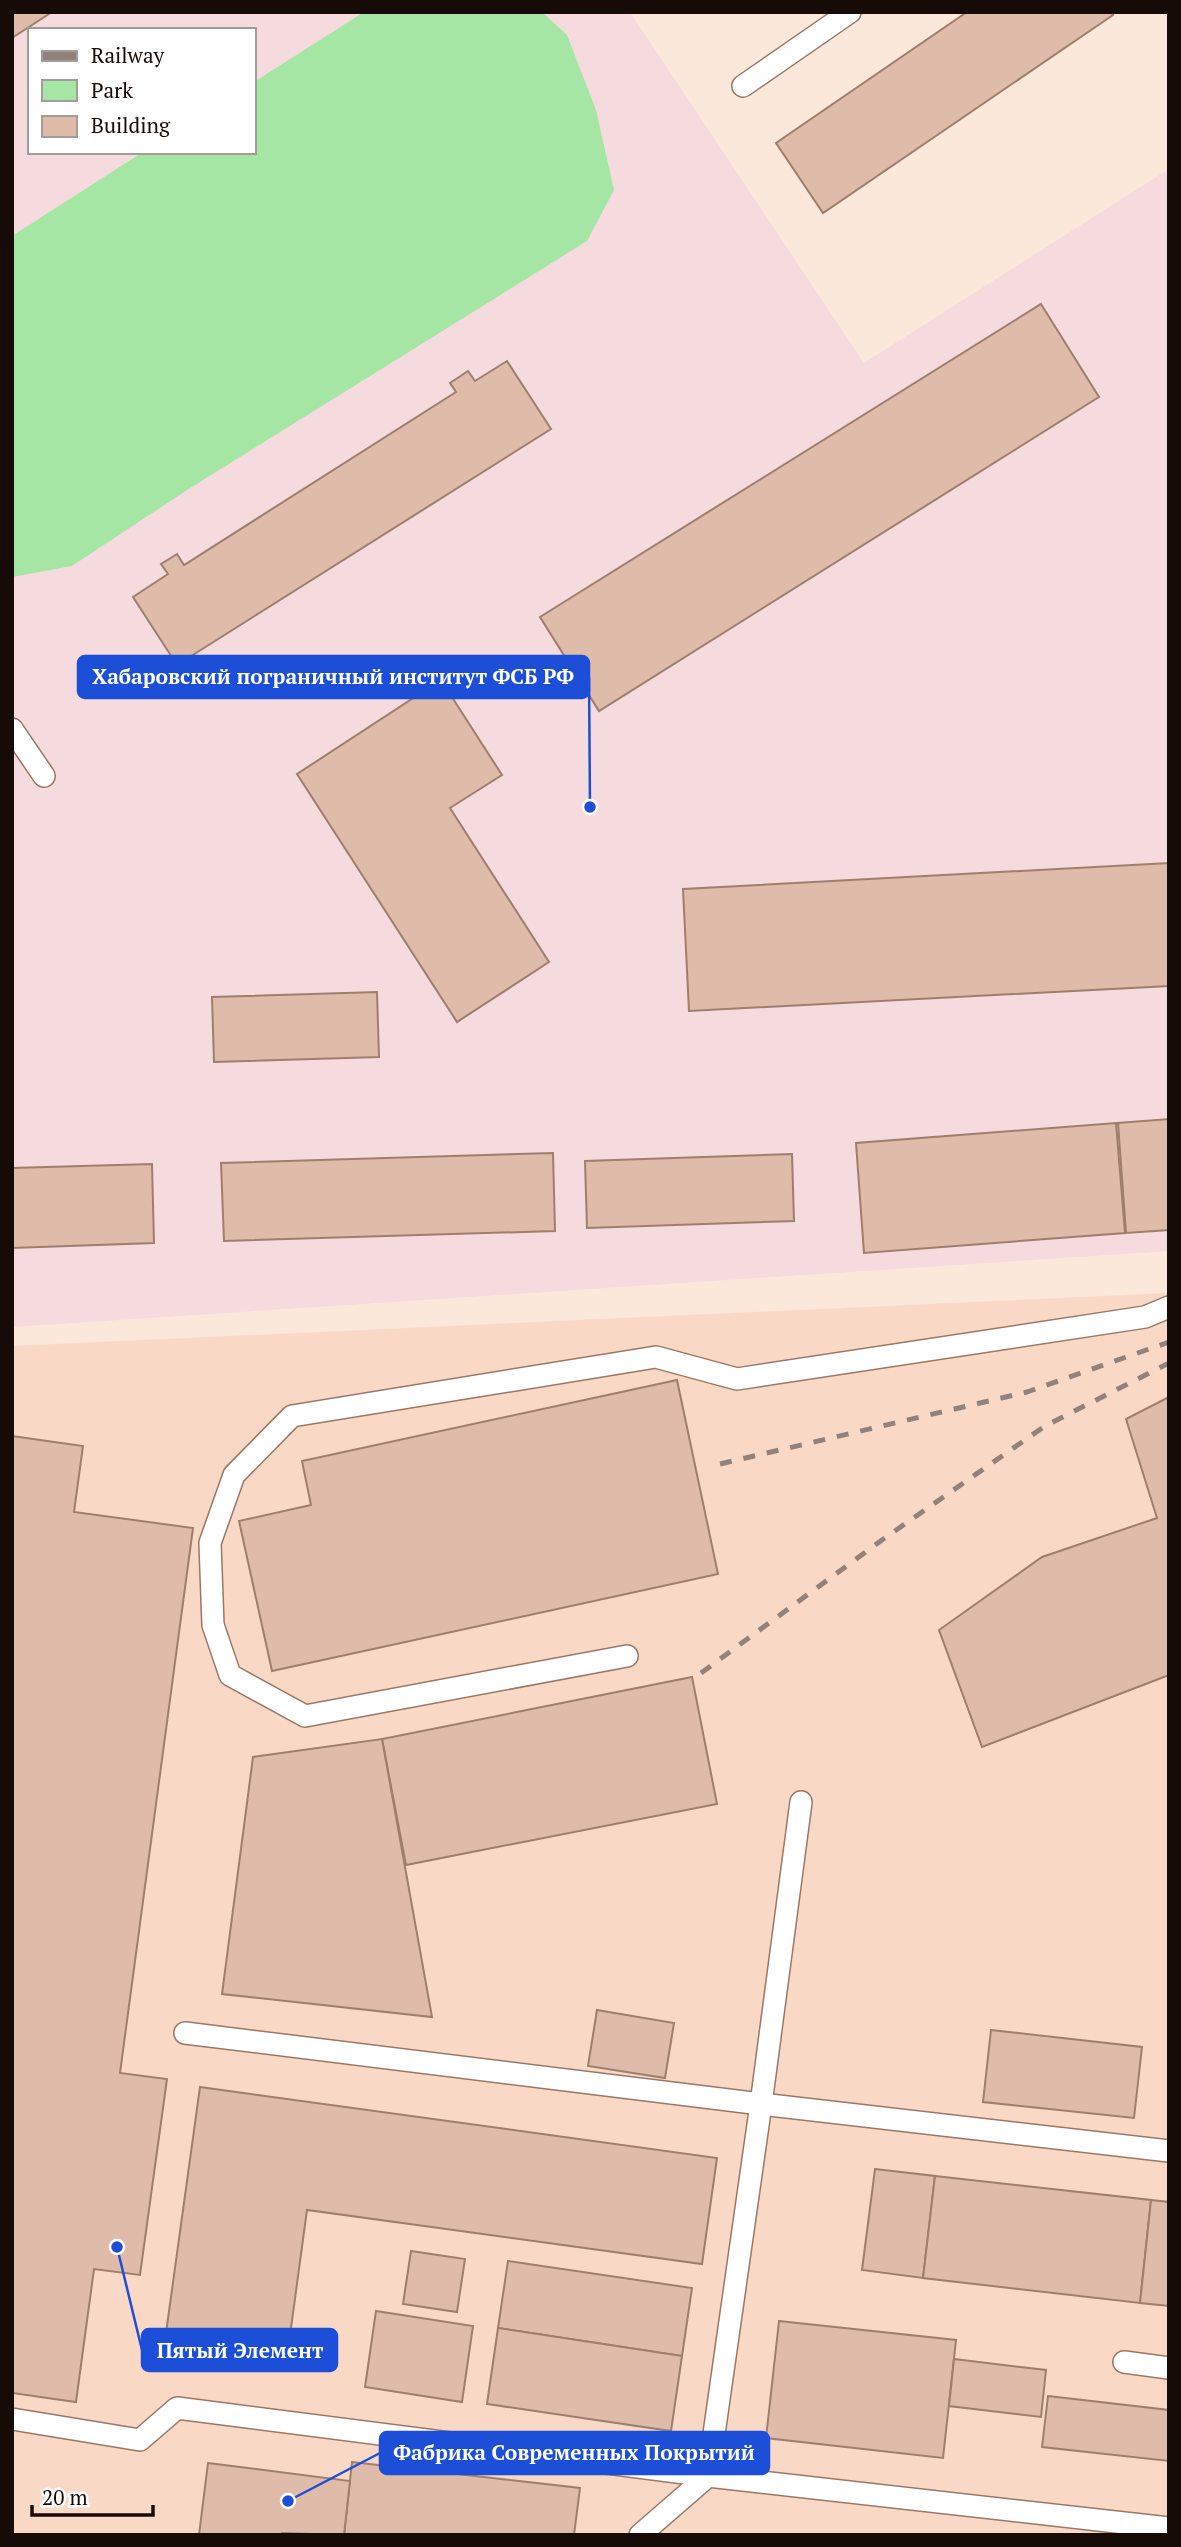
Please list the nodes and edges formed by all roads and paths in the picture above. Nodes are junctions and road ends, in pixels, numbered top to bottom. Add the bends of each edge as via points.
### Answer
1 (850, 12) edge
2 (743, 86) dead end
3 (12, 729) edge
4 (44, 776) dead end
5 (1169, 1307) edge
6 (627, 1656) dead end
7 (801, 1802) dead end
8 (185, 2033) dead end
9 (761, 2104) junction
10 (1169, 2151) edge
11 (1124, 2362) dead end
12 (1169, 2368) edge
13 (12, 2419) edge
14 (708, 2476) junction
15 (1169, 2528) edge
16 (640, 2535) edge

1 - 2 lane
3 - 4 lane
5 - 6 lane via 1145,1317 737,1379 656,1357 292,1416 234,1475 210,1543 213,1625 230,1675 305,1716
7 - 9 lane
8 - 9 lane
9 - 10 lane
9 - 14 lane
11 - 12 lane
13 - 14 lane via 140,2440 177,2408
14 - 15 lane
14 - 16 lane

